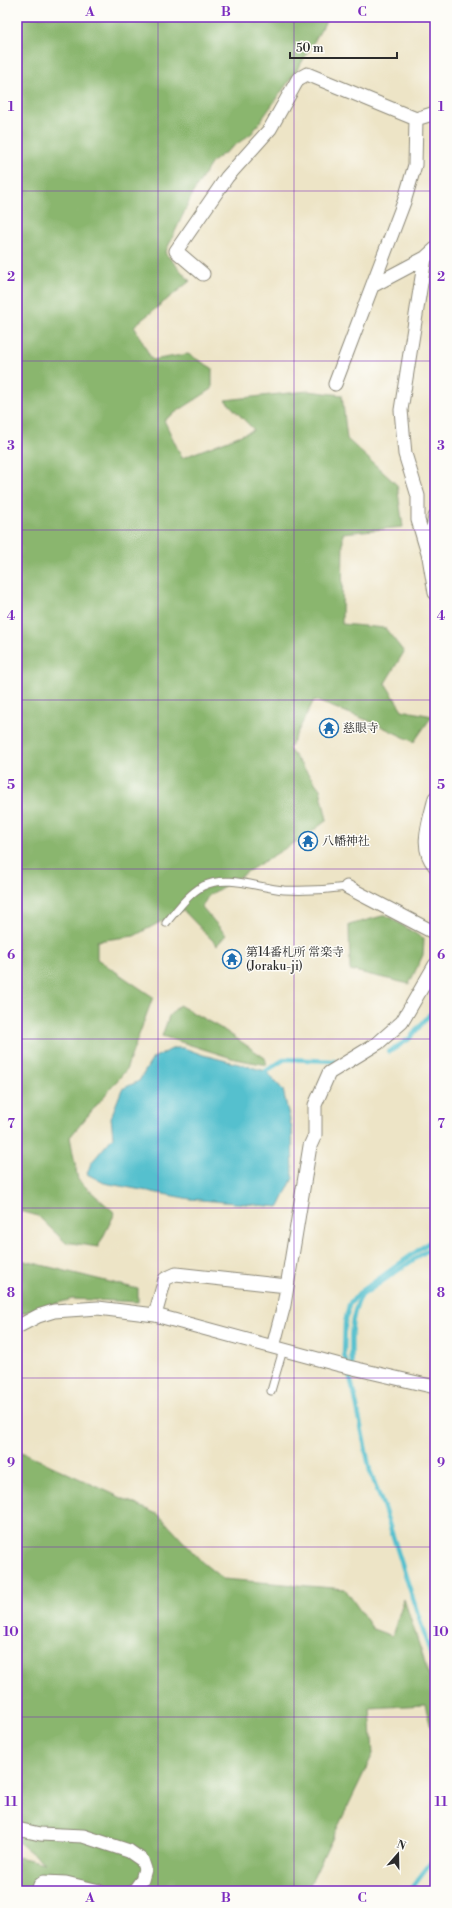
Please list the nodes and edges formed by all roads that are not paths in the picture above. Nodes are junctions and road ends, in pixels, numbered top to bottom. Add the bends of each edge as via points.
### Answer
1 (435, 113) edge
2 (416, 119) junction
3 (435, 249) edge
4 (425, 258) junction
5 (203, 274) dead end
6 (374, 285) junction
7 (335, 384) dead end
8 (435, 517) edge
9 (428, 557) junction
10 (435, 593) edge
11 (435, 798) edge
12 (435, 866) edge
13 (348, 887) joint
14 (166, 922) dead end
15 (435, 933) edge
16 (435, 964) edge
17 (287, 1286) junction
18 (155, 1315) junction
19 (17, 1327) edge
20 (278, 1348) junction
21 (435, 1387) edge
22 (271, 1391) dead end
23 (17, 1828) edge
24 (38, 1891) edge
25 (99, 1891) edge
26 (134, 1891) edge

1 - 2 street
2 - 5 street via 307,74 298,79 270,129 227,177 176,251
2 - 6 street via 415,165
3 - 4 street
4 - 6 street
4 - 9 street via 401,410 405,454 418,496 418,520
6 - 7 street
8 - 9 street
9 - 10 street
11 - 12 street via 426,844 428,855
13 - 14 lane via 283,890 238,882 218,882 194,892
13 - 15 street
16 - 17 street via 402,1022 378,1043 329,1073 320,1092 315,1105 315,1135 310,1146
17 - 18 street via 176,1274 165,1279
17 - 20 street
18 - 19 street via 98,1308 54,1311
18 - 20 street
20 - 21 street
20 - 22 lane
23 - 26 street via 40,1834 83,1836 130,1851 142,1860 145,1869 142,1880
24 - 25 street via 44,1882

